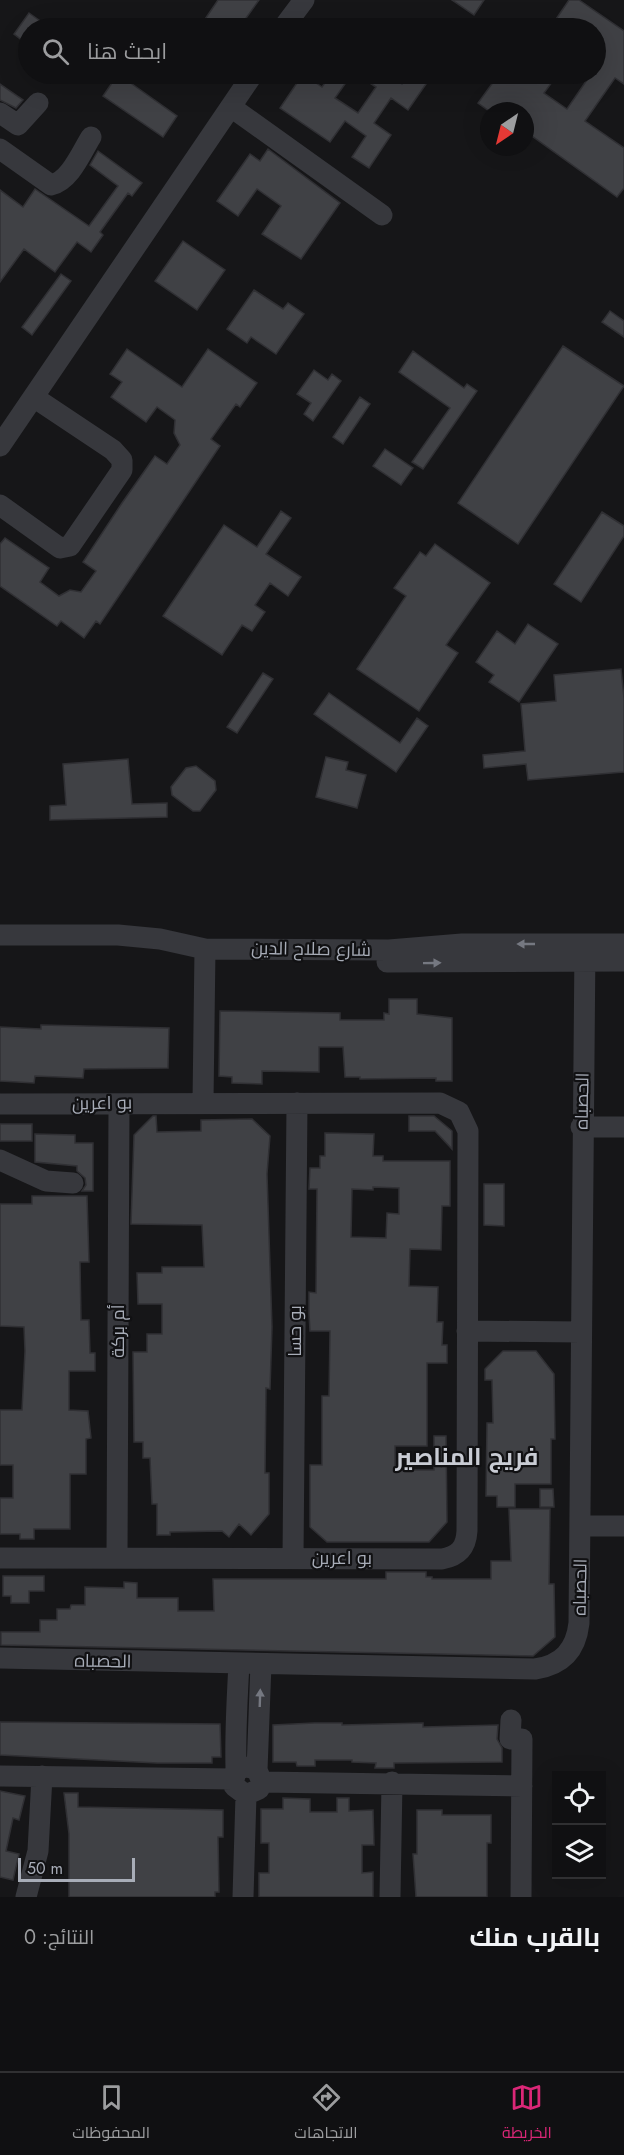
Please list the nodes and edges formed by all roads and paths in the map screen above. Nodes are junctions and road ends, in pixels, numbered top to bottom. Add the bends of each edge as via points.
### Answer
1 (304, 0) edge
2 (290, 18) edge
3 (246, 84) edge
4 (38, 102) dead end
5 (231, 107) junction
6 (0, 113) edge
7 (91, 137) dead end
8 (0, 149) edge
9 (382, 215) dead end
10 (34, 398) junction
11 (0, 446) edge
12 (0, 505) edge
13 (0, 935) edge
14 (624, 944) edge
15 (0, 949) edge
16 (585, 952) junction
17 (205, 954) junction
18 (624, 961) edge
19 (203, 1101) junction
20 (297, 1103) junction
21 (0, 1104) edge
22 (119, 1104) junction
23 (581, 1127) junction
24 (624, 1127) edge
25 (0, 1160) edge
26 (73, 1183) dead end
27 (467, 1331) junction
28 (581, 1332) junction
29 (580, 1526) junction
30 (624, 1527) edge
31 (0, 1558) edge
32 (117, 1558) junction
33 (293, 1558) junction
34 (0, 1658) edge
35 (239, 1664) junction
36 (261, 1664) junction
37 (511, 1720) dead end
38 (0, 1776) edge
39 (42, 1776) junction
40 (247, 1780) junction
41 (392, 1782) junction
42 (522, 1786) junction
43 (26, 1897) edge
44 (243, 1897) edge
45 (390, 1897) edge
46 (521, 1897) edge

1 - 2 street
3 - 5 street
4 - 6 street via 18,125
5 - 9 street
5 - 10 street
7 - 8 street via 59,184 51,185
10 - 11 street
10 - 12 street via 113,450 122,460 122,470 70,546 60,548
13 - 17 street, شارع صلاح الدين via 118,935 160,939
14 - 16 street, شارع صلاح الدين
15 - 17 street, شارع صلاح الدين via 140,949
16 - 17 street, شارع صلاح الدين via 412,963
16 - 18 street, شارع صلاح الدين
16 - 23 street, الحصباه
17 - 19 street
19 - 20 street, بو اعرين
19 - 22 street, بو اعرين
20 - 27 street, بو اعرين via 440,1103 459,1112 468,1131
20 - 33 street, بو حسا
21 - 22 street, بو اعرين
22 - 32 street, أم بركة
23 - 24 street
23 - 28 street, الحصباه
25 - 26 street via 42,1180
27 - 28 street
27 - 33 street, بو اعرين via 467,1531 461,1550 442,1559
28 - 29 street, الحصباه
29 - 30 street
29 - 36 street, الحصباه via 578,1635 567,1655 547,1668
31 - 32 street, بو اعرين
32 - 33 street, بو اعرين
34 - 35 street, الحصباه
35 - 36 street, الحصباه
35 - 40 street via 235,1732
40 -> 36 street
37 - 42 street via 510,1739 522,1738
38 - 39 street
39 - 40 street
39 - 43 street via 38,1851
40 - 41 street
40 - 44 street
41 - 42 street
41 - 45 street
42 - 46 street

